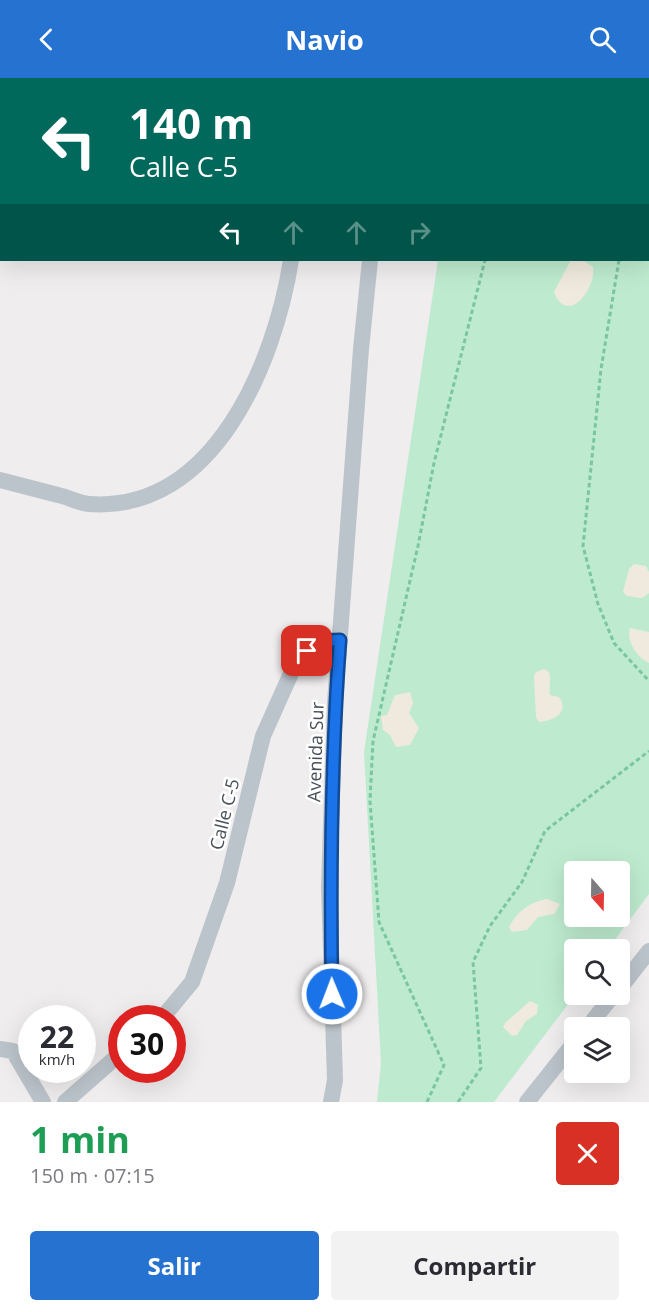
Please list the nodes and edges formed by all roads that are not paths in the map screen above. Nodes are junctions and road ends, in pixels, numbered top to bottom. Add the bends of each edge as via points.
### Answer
1 (291, 261) edge
2 (370, 261) edge
3 (0, 480) edge
4 (340, 640) junction
5 (649, 951) edge
6 (630, 975) edge
7 (173, 1005) edge
8 (605, 1005) edge
9 (596, 1017) edge
10 (0, 1049) edge
11 (564, 1056) edge
12 (108, 1064) edge
13 (43, 1102) edge
14 (65, 1102) edge
15 (331, 1102) edge
16 (527, 1102) edge

1 - 3 street via 286,296 254,385 212,450 190,469 143,498 88,504
2 - 4 street, Avenida Sur
4 - 7 street, Calle C-5 via 317,641 297,660 262,736 227,883 192,982
4 - 15 street, Avenida Sur via 329,887 335,1080
5 - 6 street
8 - 9 street
10 - 13 street via 13,1051
11 - 16 street
12 - 14 street

